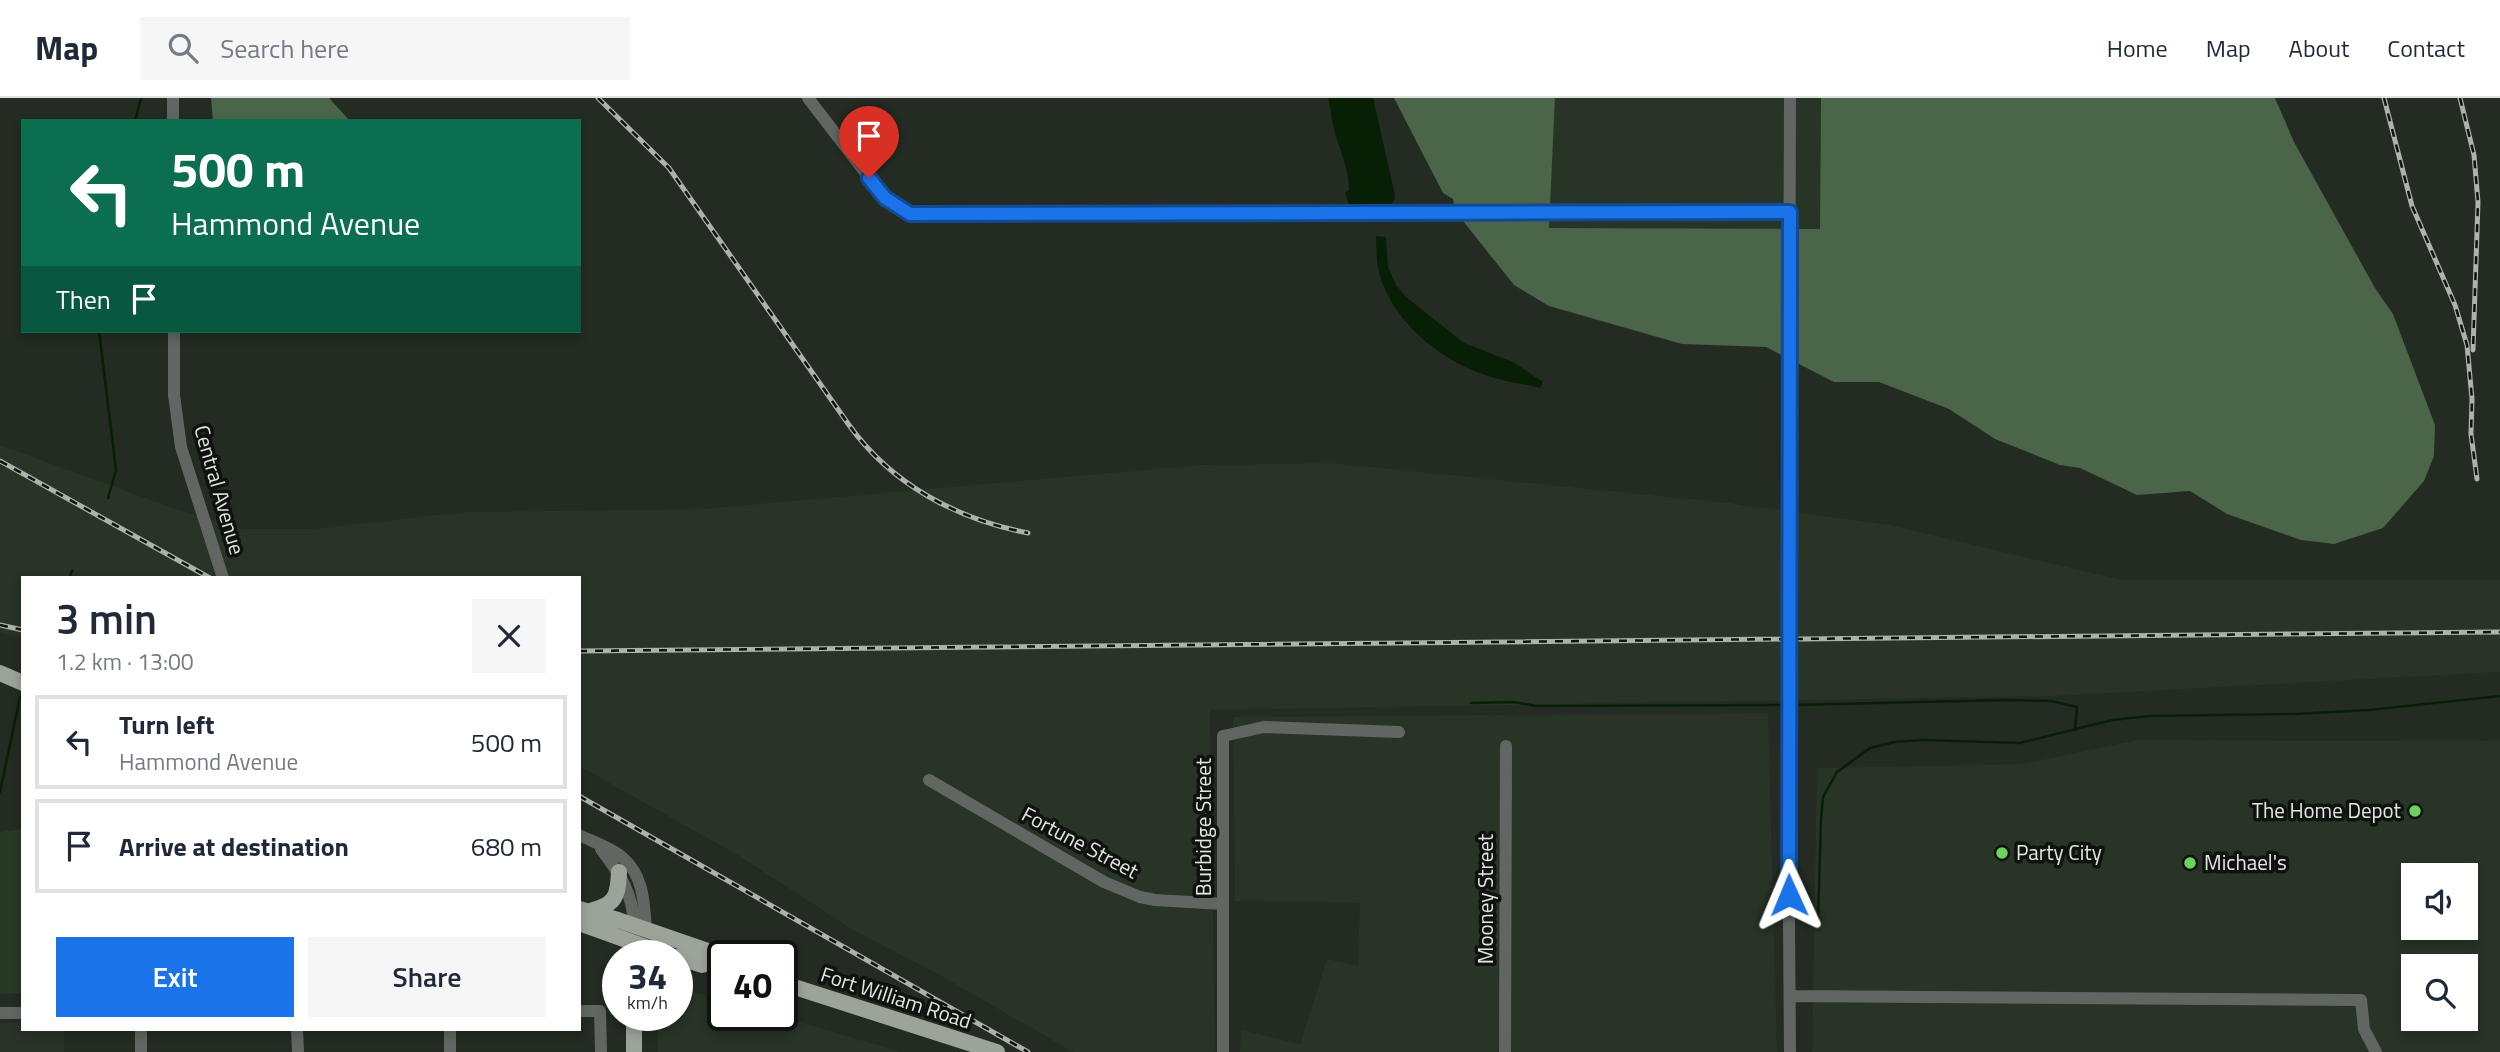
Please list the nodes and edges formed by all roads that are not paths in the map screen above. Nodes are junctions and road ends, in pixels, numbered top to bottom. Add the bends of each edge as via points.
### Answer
1 (173, 98) edge
2 (808, 98) edge
3 (1790, 98) edge
4 (173, 119) edge
5 (1790, 212) junction
6 (174, 333) edge
7 (222, 576) edge
8 (0, 673) edge
9 (21, 683) edge
10 (1399, 732) dead end
11 (1506, 746) dead end
12 (929, 780) dead end
13 (581, 836) edge
14 (596, 844) junction
15 (619, 872) junction
16 (1223, 904) junction
17 (583, 915) edge
18 (640, 927) junction
19 (624, 940) edge
20 (640, 940) edge
21 (707, 952) edge
22 (798, 988) edge
23 (1790, 996) junction
24 (581, 1011) edge
25 (0, 1013) edge
26 (21, 1013) edge
27 (141, 1031) edge
28 (297, 1031) edge
29 (450, 1031) edge
30 (634, 1031) edge
31 (645, 1031) edge
32 (141, 1052) edge
33 (298, 1052) edge
34 (450, 1052) edge
35 (601, 1052) edge
36 (634, 1052) edge
37 (645, 1052) edge
38 (997, 1052) edge
39 (1223, 1052) edge
40 (1505, 1052) edge
41 (1790, 1052) edge
42 (2376, 1052) edge

1 - 4 street
2 - 5 street via 885,198 910,214
3 - 5 street
5 - 23 street, bridge
6 - 7 street, Central Avenue via 174,395 181,447
8 - 9 main road
10 - 16 street, Burbidge Street via 1264,727 1223,737
11 - 40 street, Mooney Street
12 - 16 street, Fortune Street via 1140,897
13 - 14 street
14 - 15 street
14 - 18 street via 623,858 634,872 643,891
15 - 17 main road via 614,899
15 - 18 street
16 - 39 street, Burbidge Street
17 - 18 main road
17 - 19 main road
18 - 20 main road
18 - 21 main road
22 - 38 main road, Fort William Road
23 - 41 street
23 - 42 street via 2361,1000 2364,1029
24 - 35 street via 600,1011
25 - 26 street
27 - 32 street
28 - 33 street
29 - 34 street
30 - 36 main road
31 - 37 main road

